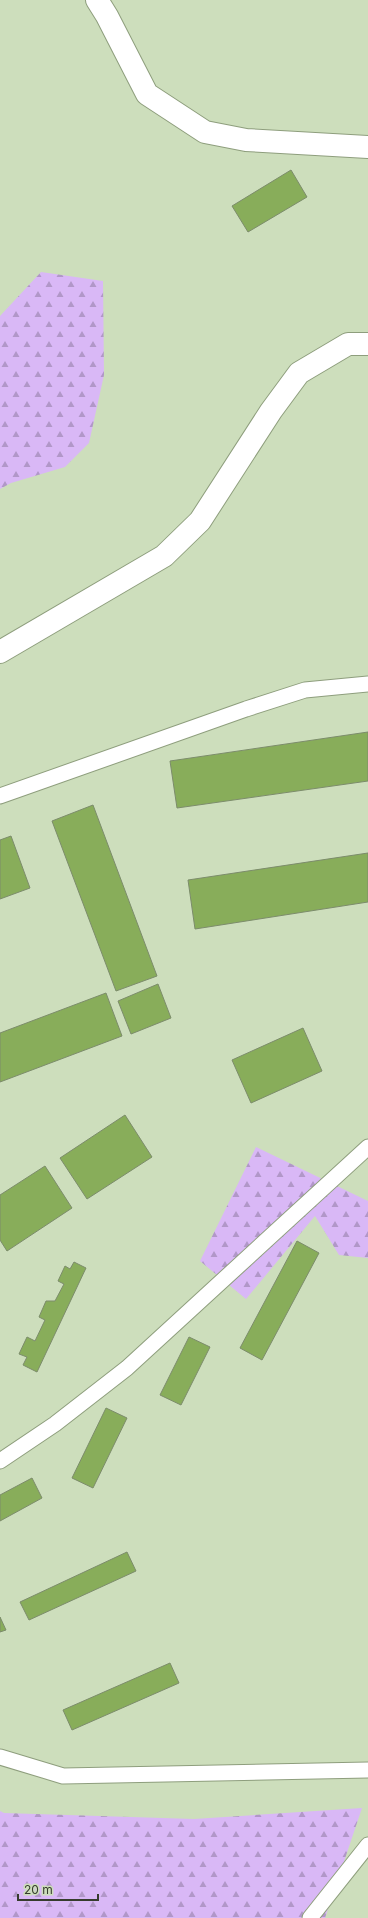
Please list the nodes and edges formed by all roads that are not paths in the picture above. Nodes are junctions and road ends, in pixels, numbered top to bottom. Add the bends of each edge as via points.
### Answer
1 (97, 0) edge
2 (368, 147) edge
3 (368, 344) edge
4 (0, 652) edge
5 (368, 684) edge
6 (0, 796) edge
7 (368, 1147) edge
8 (0, 1461) edge
9 (0, 1757) edge
10 (368, 1770) edge
11 (368, 1845) edge
12 (310, 1918) edge

1 - 2 street via 147,94 205,132 246,140
3 - 4 street via 348,344 299,373 271,411 200,521 164,556
5 - 6 lane via 305,690
7 - 8 lane via 127,1368 54,1424
9 - 10 lane via 63,1776
11 - 12 lane

